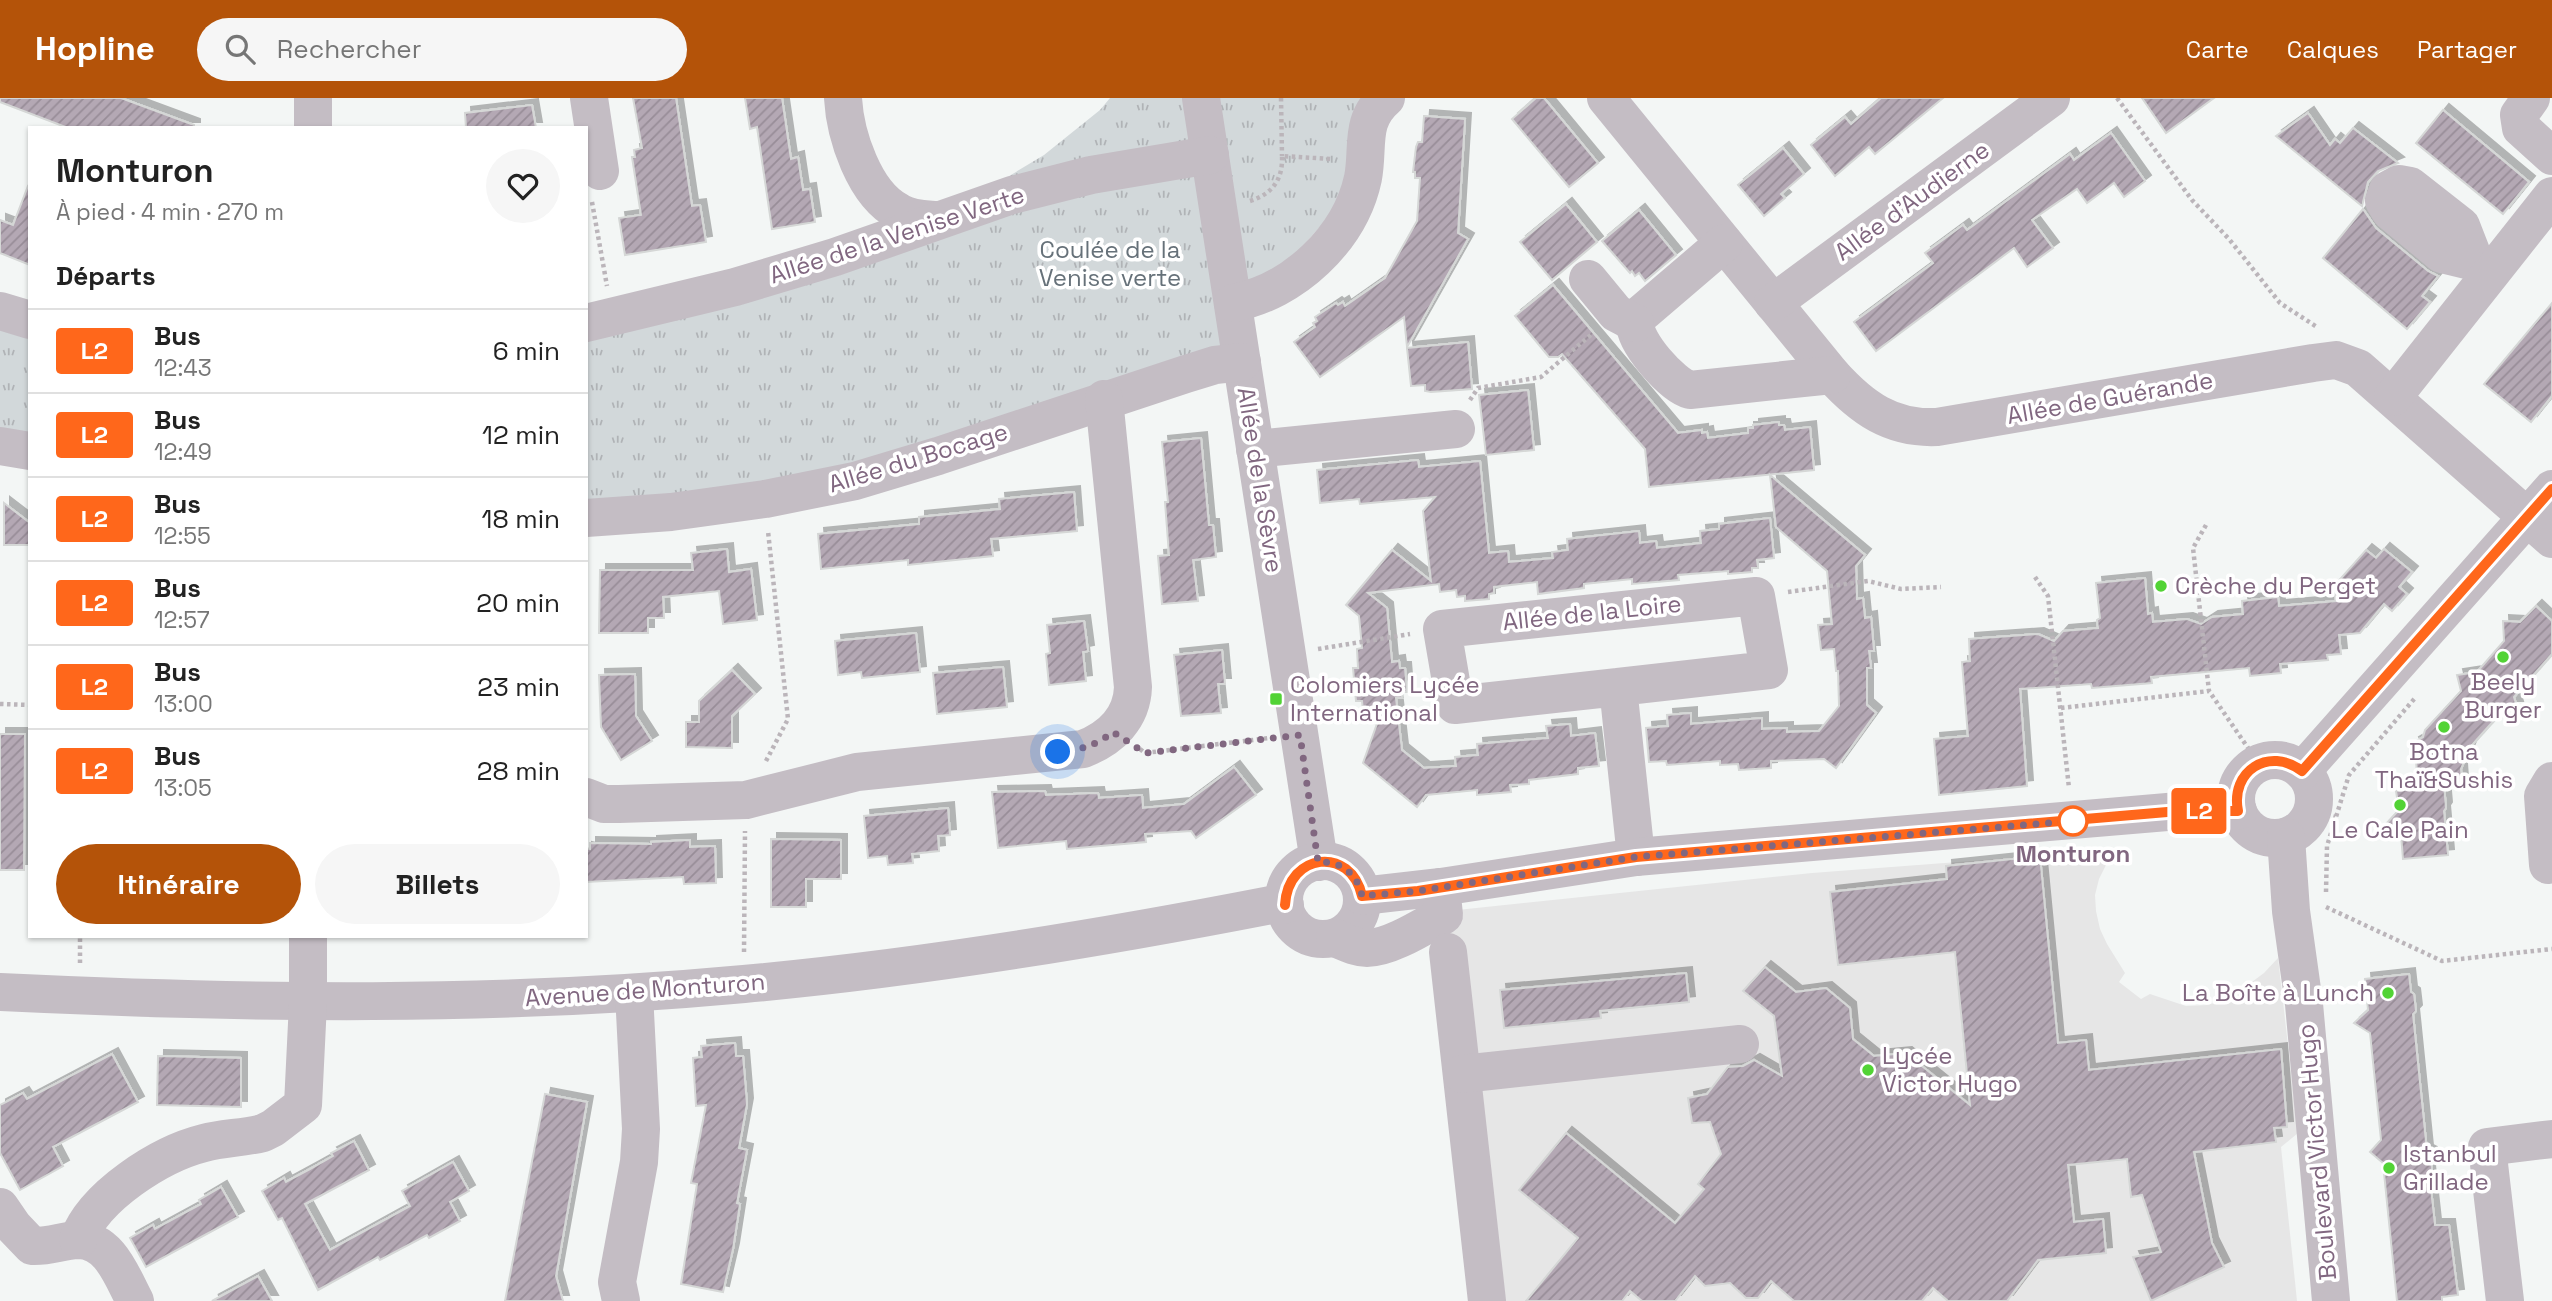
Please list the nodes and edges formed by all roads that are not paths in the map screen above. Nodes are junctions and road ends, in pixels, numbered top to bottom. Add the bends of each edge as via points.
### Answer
1 (313, 98) edge
2 (589, 98) edge
3 (843, 98) edge
4 (1201, 98) edge
5 (1606, 98) edge
6 (2052, 98) edge
7 (2530, 98) edge
8 (1374, 104) edge
9 (313, 126) edge
10 (1210, 155) junction
11 (2552, 156) edge
12 (600, 171) road end
13 (2552, 196) edge
14 (936, 220) junction
15 (1724, 243) junction
16 (1588, 279) dead end
17 (1233, 303) junction
18 (1773, 303) junction
19 (0, 312) edge
20 (1626, 318) junction
21 (28, 319) edge
22 (599, 321) edge
23 (1242, 362) junction
24 (1832, 375) junction
25 (2393, 397) junction
26 (1104, 399) junction
27 (1454, 429) road end
28 (0, 446) edge
29 (1255, 449) junction
30 (28, 451) edge
31 (2552, 489) edge
32 (588, 518) edge
33 (2540, 528) edge
34 (1618, 687) junction
35 (2302, 771) junction
36 (2552, 781) edge
37 (588, 798) edge
38 (2238, 811) junction
39 (2311, 822) junction
40 (1636, 857) junction
41 (1318, 862) junction
42 (2547, 865) dead end
43 (1362, 896) junction
44 (1285, 905) junction
45 (1444, 918) junction
46 (308, 938) edge
47 (1335, 938) junction
48 (0, 992) edge
49 (634, 993) junction
50 (308, 1003) junction
51 (1740, 1044) dead end
52 (1462, 1074) junction
53 (2552, 1139) edge
54 (0, 1208) edge
55 (90, 1243) junction
56 (135, 1301) edge
57 (621, 1301) edge
58 (1487, 1301) edge
59 (2331, 1301) edge
60 (2505, 1301) edge

1 - 9 street
2 - 12 street
3 - 14 street via 846,127 878,195 901,214
4 - 10 street, Allée de la Sèvre
5 - 15 street, Allée de Guérande
6 - 18 street, Allée d'Audierne
7 - 11 street via 2519,115 2521,128
8 - 17 street via 1355,203 1328,246 1270,292
10 - 14 street, Allée de la Venise Verte via 1091,175
10 - 17 street, Allée de la Sèvre
13 - 25 street via 2483,268
14 - 22 street, Allée de la Venise Verte via 735,287
15 - 18 street, Allée de Guérande
15 - 20 street via 1641,314
16 - 20 street
17 - 23 street, Allée de la Sèvre
18 - 24 street, Allée de Guérande
19 - 21 street
20 - 24 street via 1677,384 1690,390
23 - 26 street, Allée du Bocage via 1215,365
23 - 29 street, Allée de la Sèvre
24 - 25 street, Allée de Guérande via 1866,409 1917,428 2336,360 2358,368
25 - 33 street, Allée de Guérande
26 - 32 street, Allée du Bocage via 855,481 671,512
26 - 37 street via 1133,687 1130,708 1113,732 1083,749 857,772 746,800 604,804
27 - 29 street
28 - 30 street
29 - 41 street, Allée de la Sèvre
31 - 33 street
33 - 35 street via 2492,559
34 - 34 street, Allée de la Loire via 1769,670 1756,596 1442,629 1455,705
34 - 40 street
35 - 38 street via 2277,760 2250,769 2239,784
35 - 39 street via 2314,789
36 - 42 street via 2543,796
38 - 39 street via 2249,828 2266,838
38 - 40 street via 2179,811
39 - 59 street, Boulevard Victor Hugo via 2291,911
40 - 45 street
41 - 43 street via 1342,866 1353,874
41 - 44 street via 1294,874 1286,889
43 - 45 street
43 - 47 street via 1356,923
44 - 47 street via 1292,924 1304,935
44 - 49 street, Avenue de Monturon via 971,958
45 - 47 street via 1370,948
45 - 52 street
46 - 50 street
48 - 50 street, Avenue de Monturon
49 - 50 street, Avenue de Monturon
49 - 57 street via 641,1129 617,1282
50 - 55 street via 303,1100 263,1133 189,1147 147,1167 126,1182 81,1231
51 - 52 street
52 - 58 street
53 - 60 street via 2487,1147
54 - 55 street via 33,1247
55 - 56 street via 110,1256

